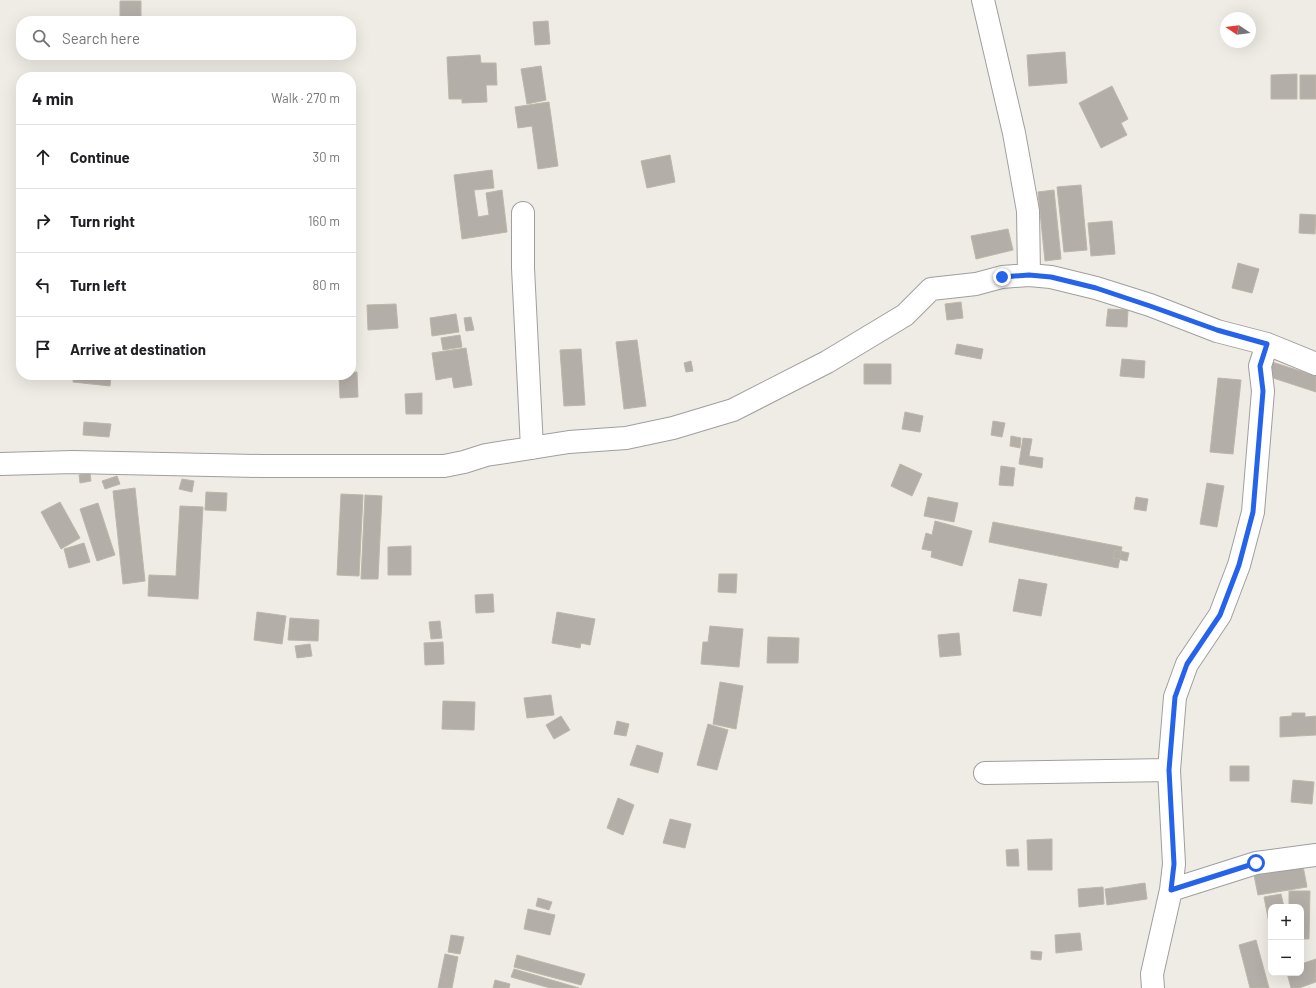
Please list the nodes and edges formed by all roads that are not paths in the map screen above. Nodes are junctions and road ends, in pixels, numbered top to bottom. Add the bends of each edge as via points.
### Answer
1 (984, 0) edge
2 (523, 213) dead end
3 (1029, 275) junction
4 (1267, 344) junction
5 (1316, 364) edge
6 (532, 448) junction
7 (0, 464) edge
8 (1169, 770) junction
9 (985, 773) dead end
10 (1316, 855) edge
11 (1171, 890) junction
12 (1153, 988) edge

1 - 3 street via 1014,133 1028,211
2 - 6 street
3 - 4 street via 1051,277 1096,288 1217,330
3 - 6 street via 1002,277 976,284 931,290 905,315 827,362 733,410 673,428 626,438 569,442
4 - 5 street
4 - 8 street via 1260,366 1263,391 1253,512 1239,565 1220,615 1187,664 1175,697
6 - 7 street via 486,455 444,466 73,462
8 - 9 street
8 - 11 street via 1174,864
10 - 11 street via 1256,863
11 - 12 street via 1152,974

